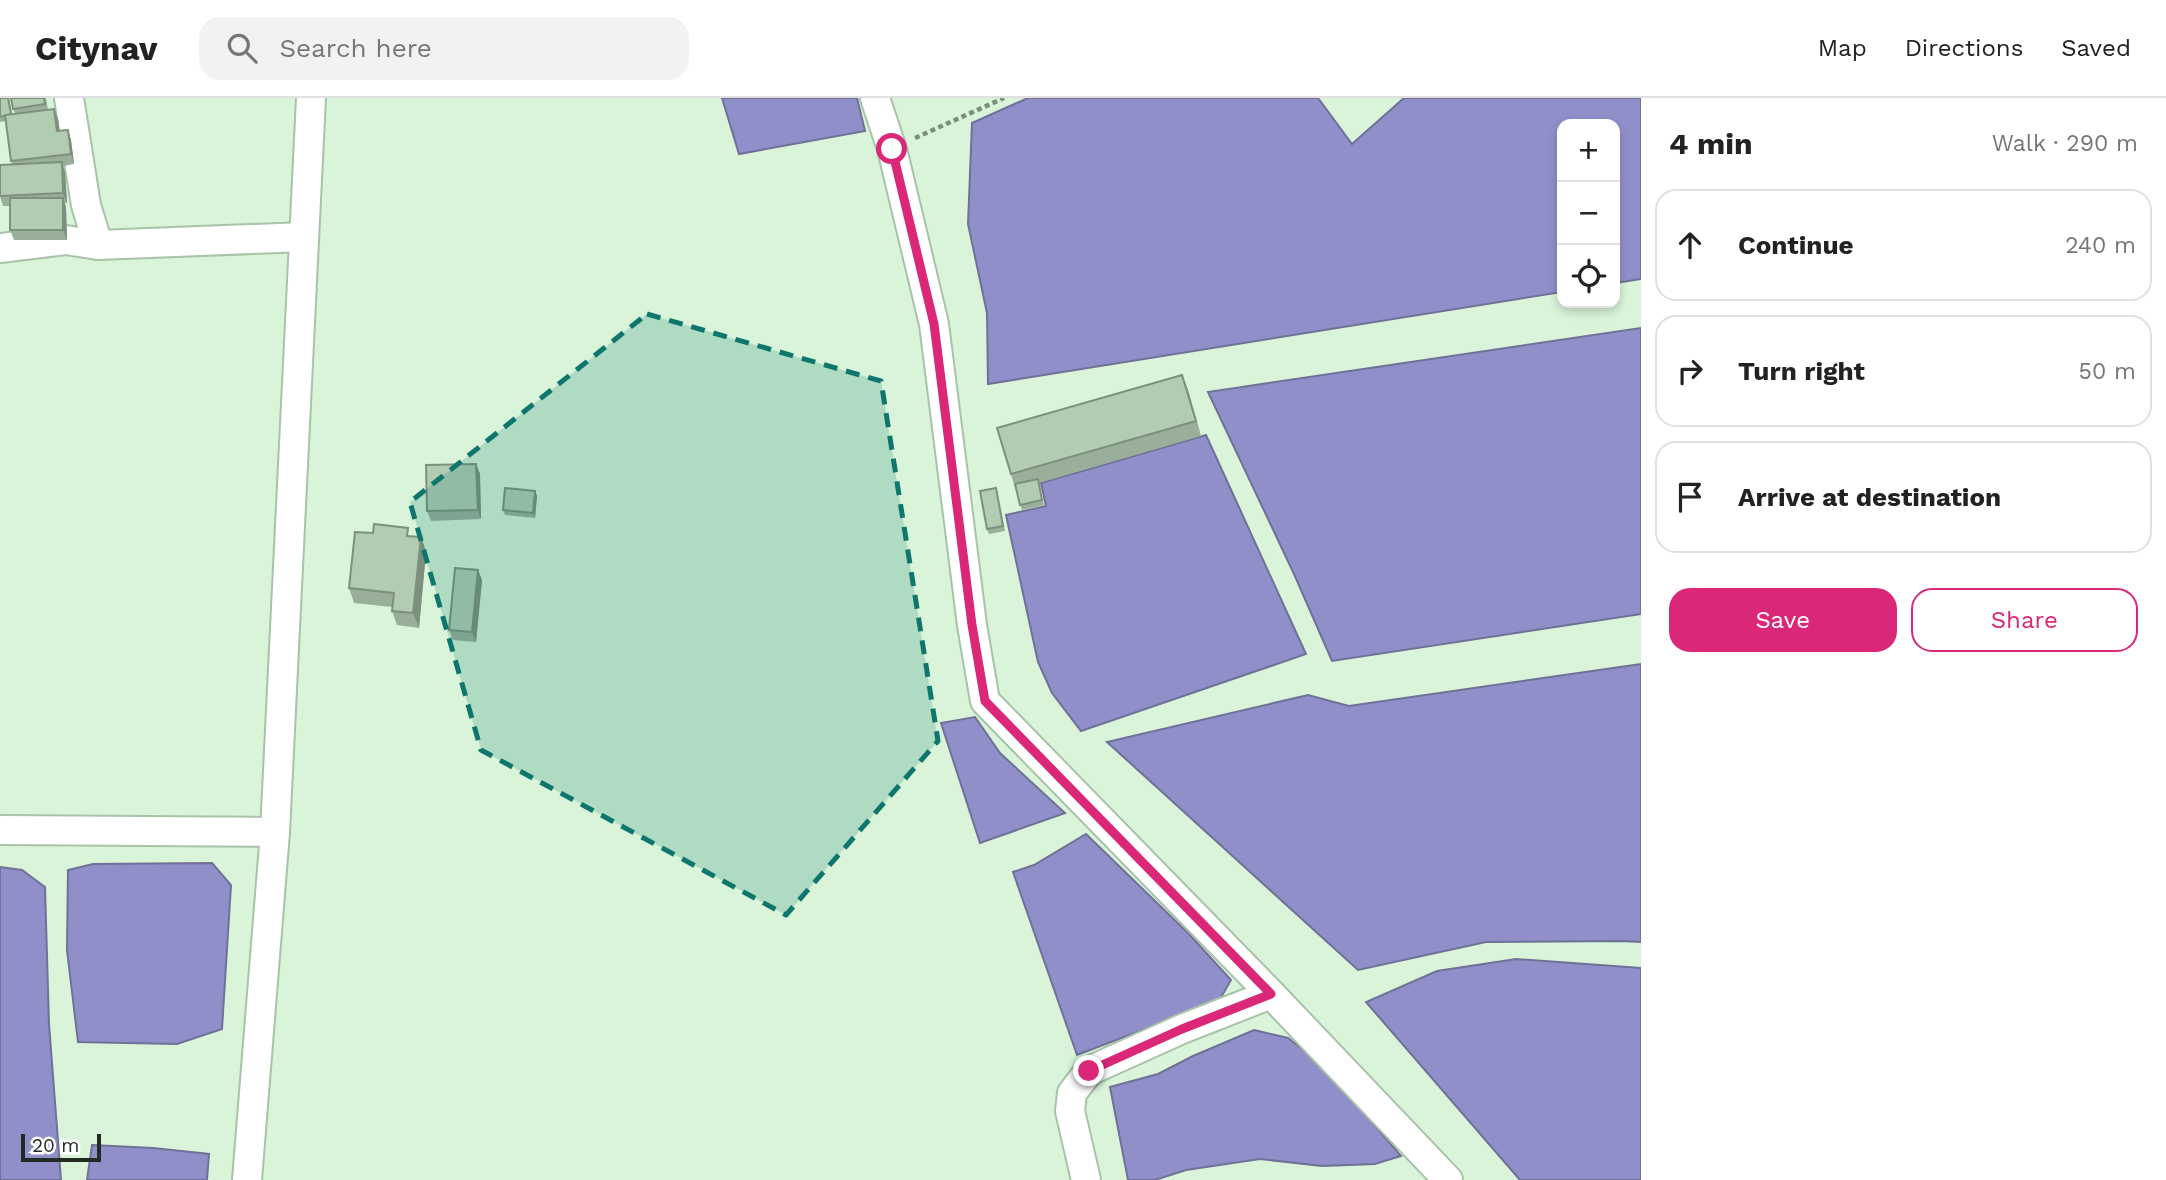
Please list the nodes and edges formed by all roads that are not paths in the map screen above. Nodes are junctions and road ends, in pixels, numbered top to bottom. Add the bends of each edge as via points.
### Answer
1 (69, 98) edge
2 (311, 98) edge
3 (875, 98) edge
4 (303, 237) junction
5 (98, 245) junction
6 (0, 248) edge
7 (0, 830) edge
8 (275, 832) junction
9 (1271, 994) junction
10 (247, 1180) edge
11 (1086, 1180) edge
12 (1448, 1180) edge

1 - 5 street via 86,205
2 - 4 street
3 - 9 street via 892,149 934,324 985,701
4 - 5 street
4 - 8 street
5 - 6 street via 66,240
7 - 8 street
8 - 10 street
9 - 11 street via 1089,1071 1072,1093 1070,1111
9 - 12 street

